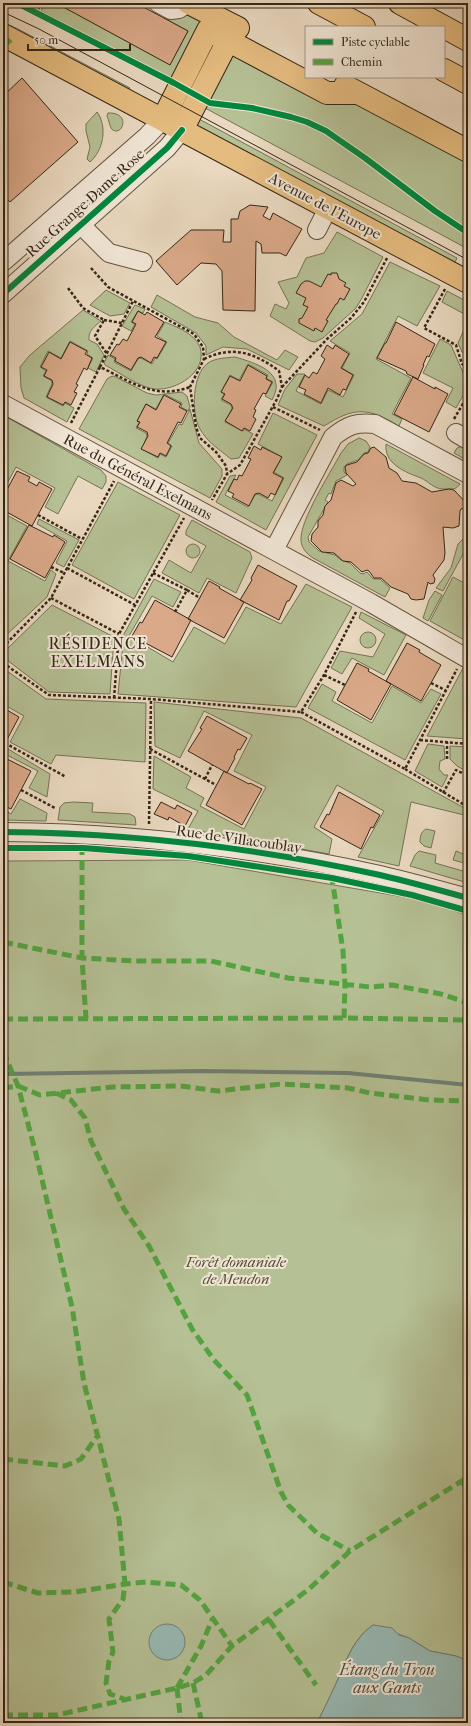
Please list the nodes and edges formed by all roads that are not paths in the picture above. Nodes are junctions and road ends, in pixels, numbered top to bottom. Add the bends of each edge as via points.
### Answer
1 (158, 3) edge
2 (188, 3) edge
3 (319, 3) edge
4 (400, 3) edge
5 (362, 26) edge
6 (442, 26) edge
7 (445, 27) edge
8 (231, 33) junction
9 (6, 40) edge
10 (468, 40) edge
11 (305, 65) edge
12 (445, 71) edge
13 (330, 78) edge
14 (468, 83) edge
15 (358, 93) junction
16 (163, 120) junction
17 (182, 130) junction
18 (468, 151) edge
19 (328, 208) junction
20 (81, 225) junction
21 (317, 230) dead end
22 (3, 262) edge
23 (143, 262) dead end
24 (460, 278) edge
25 (3, 294) edge
26 (3, 404) edge
27 (468, 474) edge
28 (274, 550) junction
29 (466, 658) edge
30 (3, 832) edge
31 (468, 898) edge

1 - 2 street via 171,10 179,9
2 - 8 main road
3 - 5 main road
4 - 6 main road
7 - 10 main road
8 - 11 main road
8 - 15 main road via 328,93
8 - 16 main road via 208,30
8 - 17 main road
9 - 16 main road, Avenue de l'Europe
12 - 14 main road
13 - 15 main road
15 - 18 main road
16 - 17 main road, Avenue de l'Europe
16 - 22 street, Rue Grange Dame Rose
17 - 19 main road, Avenue de l'Europe
17 - 20 street, Rue Grange Dame Rose via 167,148
19 - 21 street
19 - 24 main road, Avenue de l'Europe
20 - 23 street via 108,253
20 - 25 street, Rue Grange Dame Rose
26 - 28 street, Rue du Général Exelmans
27 - 28 street via 375,424 352,425 333,437
28 - 29 street, Rue du Général Exelmans
30 - 31 street, Rue de Villacoublay via 141,839 218,847 380,875

